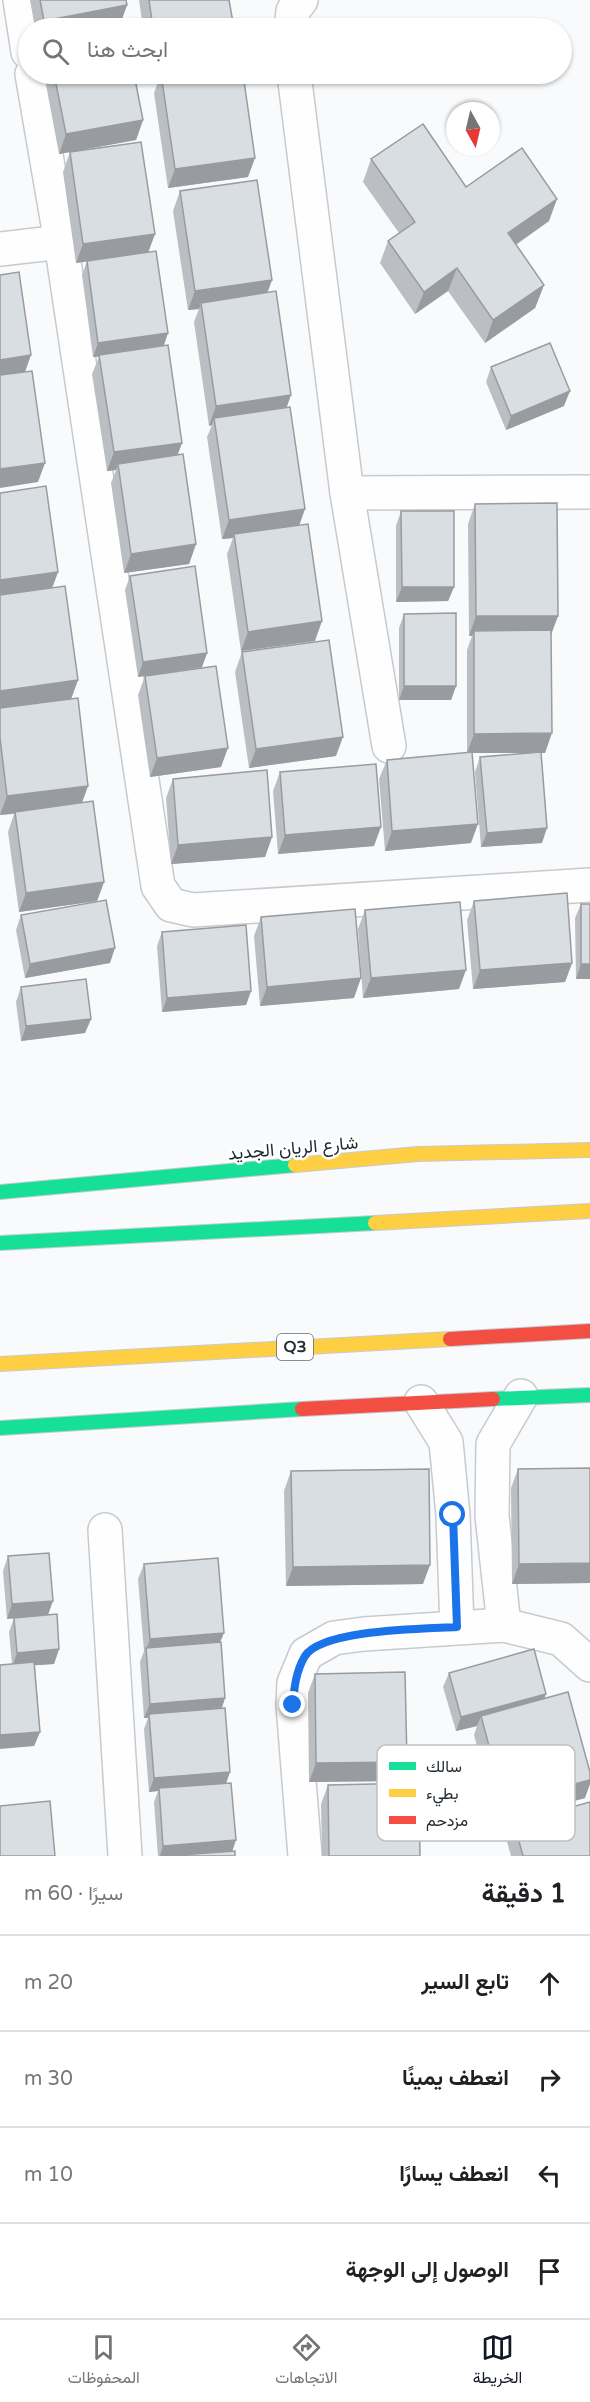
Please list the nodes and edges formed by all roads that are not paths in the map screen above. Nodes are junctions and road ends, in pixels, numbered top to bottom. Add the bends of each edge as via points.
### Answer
1 (20, 0) edge
2 (301, 0) edge
3 (23, 18) edge
4 (292, 18) edge
5 (34, 84) edge
6 (295, 84) edge
7 (61, 242) junction
8 (0, 249) edge
9 (590, 492) edge
10 (347, 493) junction
11 (389, 746) dead end
12 (590, 885) edge
13 (590, 1150) edge
14 (0, 1173) edge
15 (39, 1188) junction
16 (0, 1192) edge
17 (590, 1211) edge
18 (0, 1243) edge
19 (590, 1331) edge
20 (0, 1364) edge
21 (590, 1395) edge
22 (521, 1396) junction
23 (421, 1402) junction
24 (0, 1428) edge
25 (105, 1530) dead end
26 (504, 1625) junction
27 (457, 1627) junction
28 (590, 1665) edge
29 (125, 1856) edge
30 (305, 1856) edge

1 - 3 street
2 - 4 street
5 - 7 street
6 - 10 street
7 - 8 street
7 - 12 street via 158,886 171,905 193,910
9 - 10 street
10 - 11 street
13 - 15 main road, شارع الريان الجديد via 418,1154
14 - 15 street
15 - 16 main road, شارع الريان الجديد
17 - 18 main road
19 - 20 main road, Q3
21 - 22 main road
22 - 23 main road
22 - 26 street via 493,1444 492,1516
23 - 24 main road
23 - 27 street via 446,1442
25 - 29 street
26 - 27 street
26 - 28 street via 561,1639
27 - 30 street via 334,1638 306,1654 294,1683 293,1705

